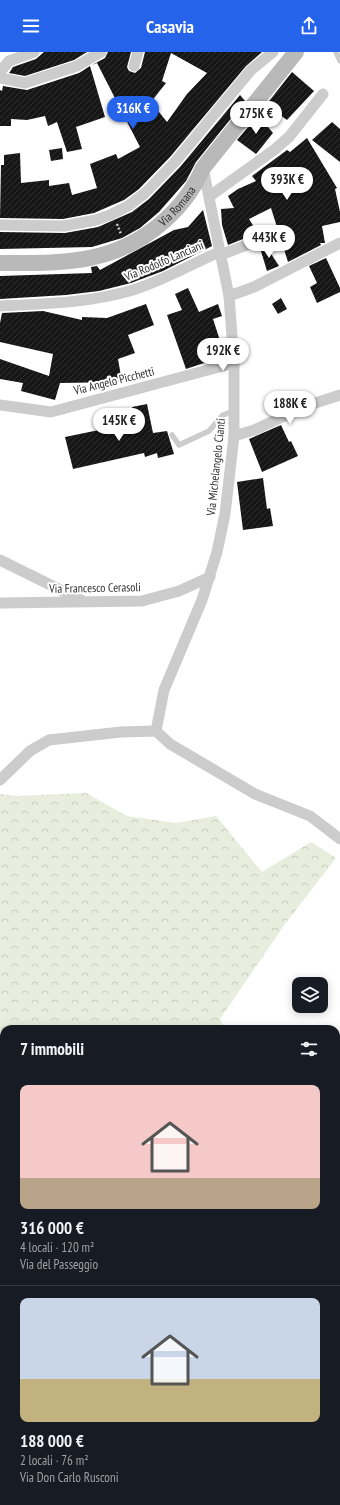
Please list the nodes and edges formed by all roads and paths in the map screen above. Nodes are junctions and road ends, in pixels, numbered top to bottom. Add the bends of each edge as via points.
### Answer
1 (34, 52) edge
2 (101, 52) edge
3 (138, 52) edge
4 (273, 52) edge
5 (296, 52) edge
6 (336, 52) edge
7 (340, 61) edge
8 (134, 66) dead end
9 (0, 72) edge
10 (0, 78) edge
11 (323, 94) dead end
12 (203, 168) junction
13 (210, 196) junction
14 (113, 214) junction
15 (0, 225) edge
16 (277, 234) dead end
17 (340, 243) edge
18 (128, 246) junction
19 (220, 254) junction
20 (0, 263) edge
21 (229, 296) junction
22 (0, 306) edge
23 (234, 363) junction
24 (340, 395) edge
25 (0, 405) edge
26 (234, 411) junction
27 (172, 435) dead end
28 (234, 436) junction
29 (0, 560) edge
30 (210, 577) junction
31 (82, 601) junction
32 (0, 603) edge
33 (156, 731) junction
34 (0, 780) edge
35 (340, 838) edge

1 - 9 street via 9,61
2 - 10 street via 76,66 25,83
3 - 8 street
4 - 14 street via 251,70 175,162 144,194
5 - 12 street, Via Romana
6 - 7 lane
11 - 13 street via 289,137
12 - 13 street, Via Michelangelo Cianti
12 - 18 street, Via Romana via 195,187 176,210 151,232
13 - 19 street, Via Michelangelo Cianti
14 - 15 street via 64,226
14 - 18 path
16 - 19 street, Via Rodolfo Lanciani
17 - 21 street via 254,287
18 - 20 street, Via Romana via 106,255 82,259
19 - 21 street, Via Michelangelo Cianti
19 - 22 street, Via Rodolfo Lanciani via 134,290 96,299 59,304
21 - 23 street, Via Michelangelo Cianti
23 - 25 street, Via Angelo Picchetti via 51,412
23 - 26 street, Via Michelangelo Cianti
24 - 28 street via 306,406 254,430
26 - 27 lane via 223,415 209,431 179,445
26 - 28 street, Via Michelangelo Cianti
28 - 30 street, Via Michelangelo Cianti via 224,523
29 - 31 street
30 - 31 street, Via Francesco Cerasoli via 179,592 153,599
30 - 33 street, Via Michelangelo Cianti via 168,678 160,703
31 - 32 street, Via Francesco Cerasoli
33 - 34 street via 48,740 33,748
33 - 35 street via 170,744 255,794 310,816

